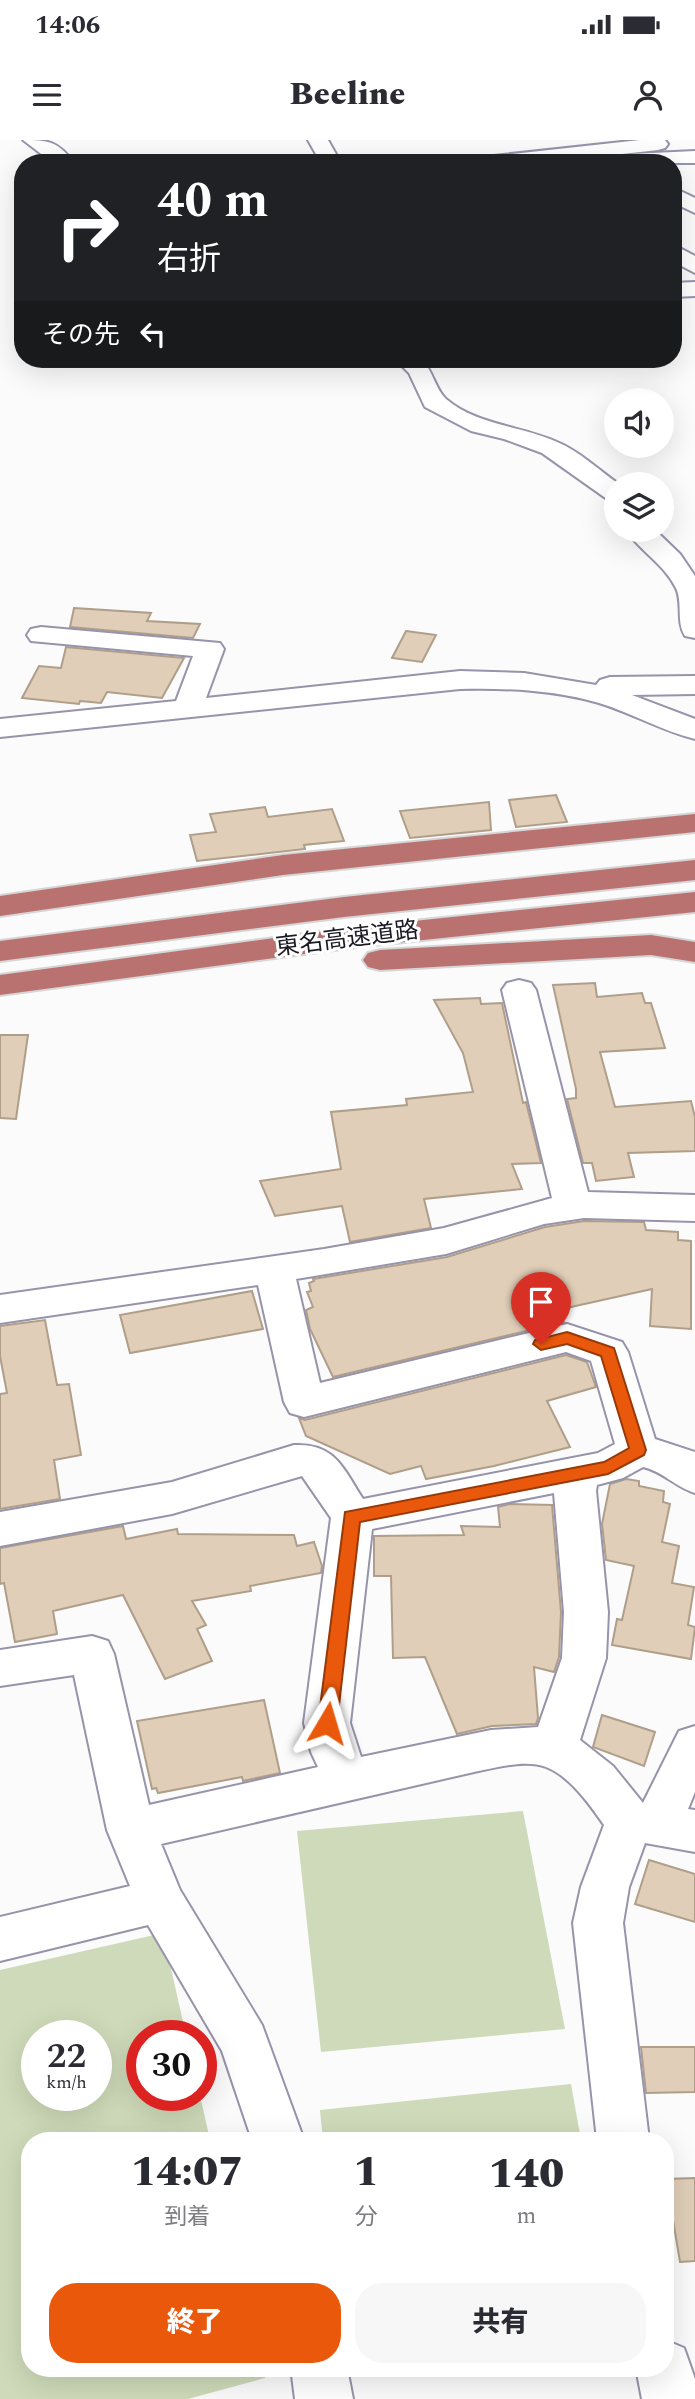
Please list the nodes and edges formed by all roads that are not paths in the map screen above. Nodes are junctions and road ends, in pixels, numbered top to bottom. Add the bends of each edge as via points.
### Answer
1 (33, 140) edge
2 (658, 144) dead end
3 (56, 154) edge
4 (530, 154) edge
5 (417, 368) edge
6 (604, 486) edge
7 (652, 542) edge
8 (693, 592) edge
9 (695, 630) edge
10 (41, 635) dead end
11 (695, 685) edge
12 (583, 689) junction
13 (188, 708) junction
14 (0, 728) edge
15 (695, 730) edge
16 (695, 823) edge
17 (695, 870) edge
18 (695, 902) edge
19 (0, 906) edge
20 (695, 938) edge
21 (569, 947) junction
22 (0, 951) edge
23 (695, 952) edge
24 (0, 985) edge
25 (519, 990) dead end
26 (0, 993) edge
27 (573, 1207) junction
28 (695, 1208) edge
29 (274, 1269) junction
30 (0, 1309) edge
31 (676, 1456) edge
32 (578, 1473) junction
33 (352, 1517) junction
34 (0, 1530) edge
35 (0, 1668) edge
36 (695, 1745) edge
37 (554, 1749) junction
38 (348, 1779) junction
39 (661, 1826) edge
40 (131, 1830) junction
41 (160, 1901) junction
42 (0, 1938) edge
43 (275, 2132) edge
44 (622, 2132) edge
45 (320, 2377) edge
46 (666, 2377) edge
47 (324, 2399) edge
48 (671, 2399) edge

1 - 3 street
2 - 4 street
5 - 6 street via 434,402 451,413 551,448
7 - 8 street
8 - 9 street
10 - 13 street via 210,649
11 - 12 street
12 - 13 street via 527,680 460,680
12 - 15 street
13 - 14 street
16 - 19 highway via 283,865
17 - 22 highway, 東名高速道路 via 330,908
18 - 24 highway, 東名高速道路 via 356,937
20 - 21 highway
21 - 23 highway via 651,945
21 - 26 highway
25 - 27 street
27 - 28 street
27 - 29 street via 446,1241
29 - 30 street
29 - 31 street via 304,1402 567,1338 608,1352
31 - 32 street
32 - 33 street
32 - 37 street via 575,1491 586,1612 584,1658
33 - 34 street via 320,1467 310,1460 172,1498
33 - 38 street via 327,1723 334,1752
35 - 40 street via 92,1654
36 - 39 street
37 - 38 street via 514,1745
37 - 39 street
38 - 40 street
39 - 44 street via 606,1887 597,1923
40 - 41 street
41 - 42 street
41 - 43 street via 244,2042
45 - 47 street
46 - 48 street

